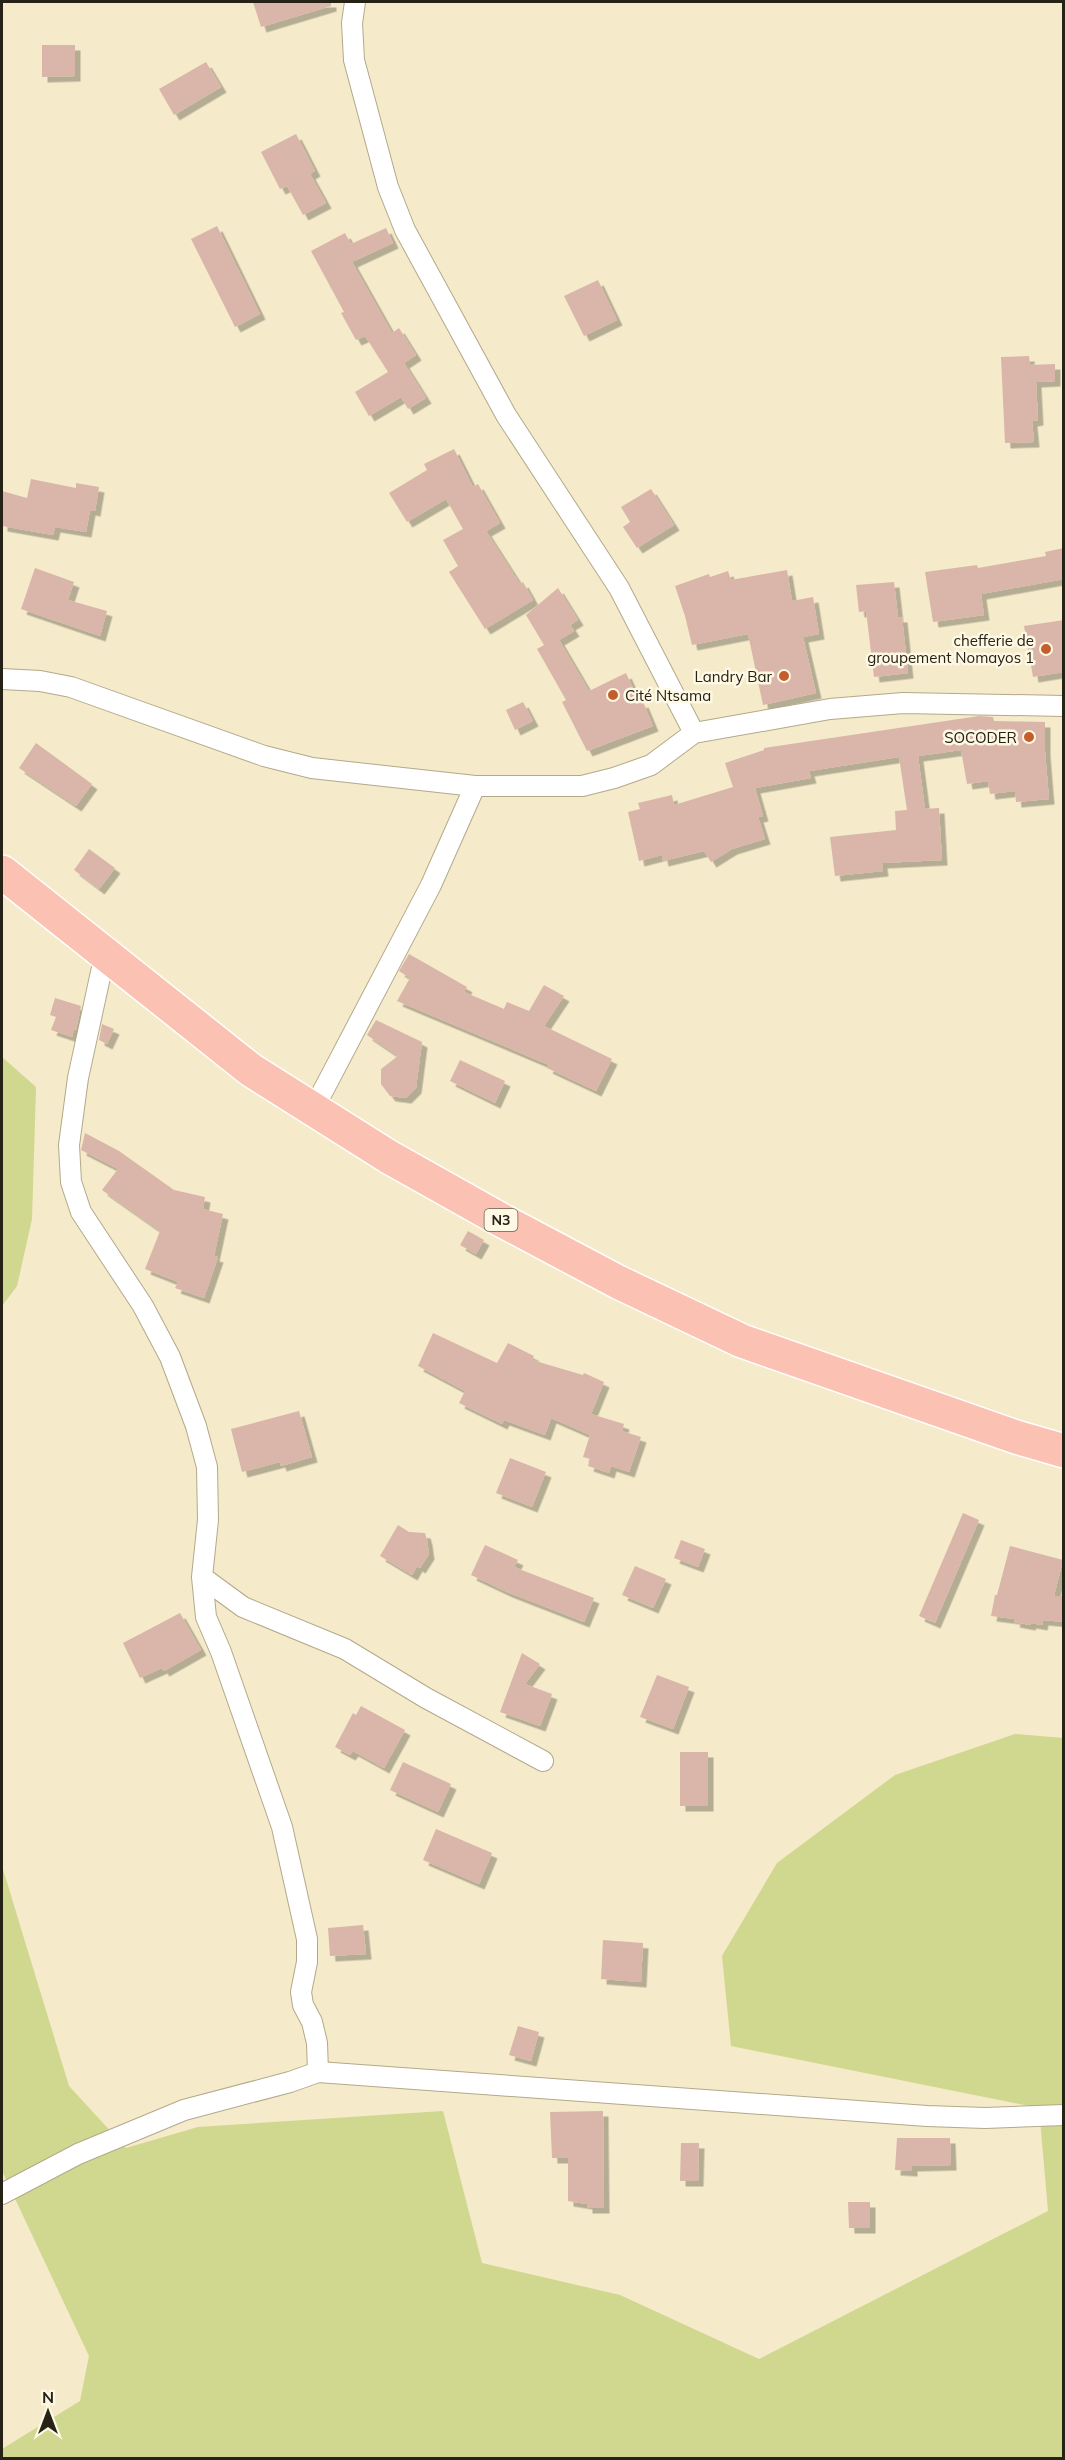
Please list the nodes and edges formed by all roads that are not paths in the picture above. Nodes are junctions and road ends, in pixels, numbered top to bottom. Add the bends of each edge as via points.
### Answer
1 (355, 2) edge
2 (2, 679) edge
3 (1064, 706) edge
4 (694, 733) junction
5 (475, 786) junction
6 (2, 872) edge
7 (105, 954) junction
8 (313, 1110) junction
9 (1064, 1451) edge
10 (202, 1577) junction
11 (543, 1761) dead end
12 (318, 2072) junction
13 (1064, 2115) edge
14 (2, 2194) edge

1 - 4 street via 354,60 388,187 405,231 506,415 619,588
2 - 5 street via 71,687 264,756 312,768
3 - 4 street via 903,703 830,709
4 - 5 street via 651,765 582,786
5 - 8 street via 431,885
6 - 7 highway, N3
7 - 8 highway, N3 via 251,1070
7 - 10 street via 78,1078 69,1146 71,1182 81,1212 143,1306 170,1357 196,1425 207,1467 208,1520
8 - 9 highway, N3 via 503,1221 742,1341
10 - 11 street via 243,1607 345,1649
10 - 12 street via 206,1617 282,1827 307,1939 301,1992 317,2043
12 - 13 street via 927,2116
12 - 14 street via 184,2110 78,2154

